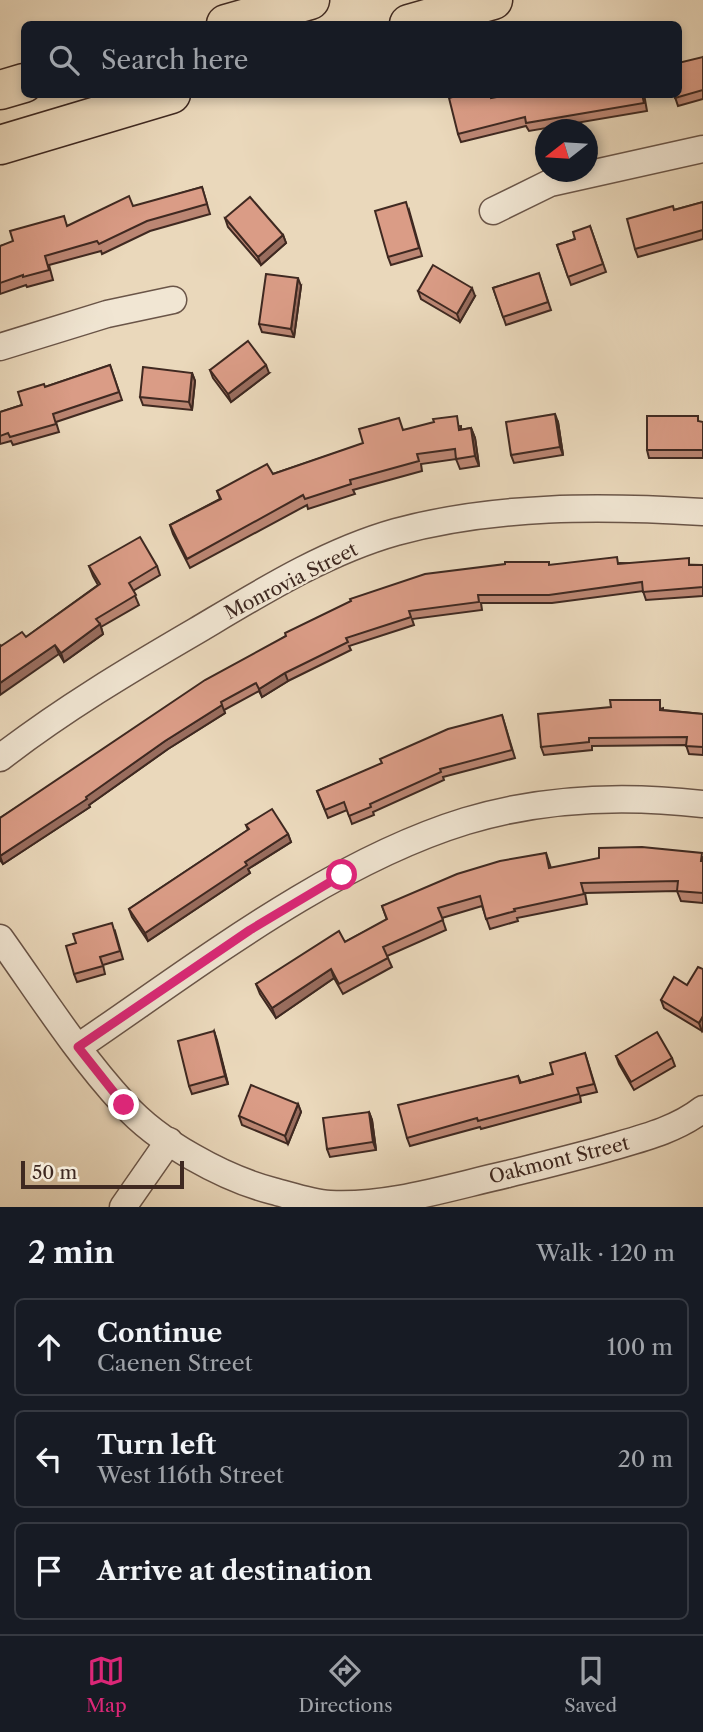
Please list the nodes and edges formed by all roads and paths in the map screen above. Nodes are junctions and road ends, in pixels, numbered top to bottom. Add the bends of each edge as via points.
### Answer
1 (310, 0) edge
2 (493, 0) edge
3 (236, 21) edge
4 (420, 21) edge
5 (21, 84) edge
6 (0, 90) edge
7 (158, 98) edge
8 (0, 145) edge
9 (703, 149) edge
10 (493, 211) dead end
11 (173, 300) dead end
12 (0, 347) edge
13 (703, 512) edge
14 (0, 758) edge
15 (703, 804) edge
16 (0, 938) edge
17 (78, 1047) junction
18 (703, 1109) edge
19 (169, 1141) junction
20 (124, 1207) edge

1 - 3 main road
2 - 4 main road
5 - 6 main road
7 - 8 main road
9 - 10 street via 550,183
11 - 12 street via 107,314
13 - 14 street, Monrovia Street via 546,510 460,519 395,533 332,556 263,591 91,693
15 - 17 street via 605,799 535,806 468,821 413,841 342,875 250,930
16 - 17 street, Oakmont Street
17 - 19 street, Oakmont Street via 124,1105
18 - 19 street, Oakmont Street via 652,1136 367,1203 309,1201 256,1187
19 - 20 street

